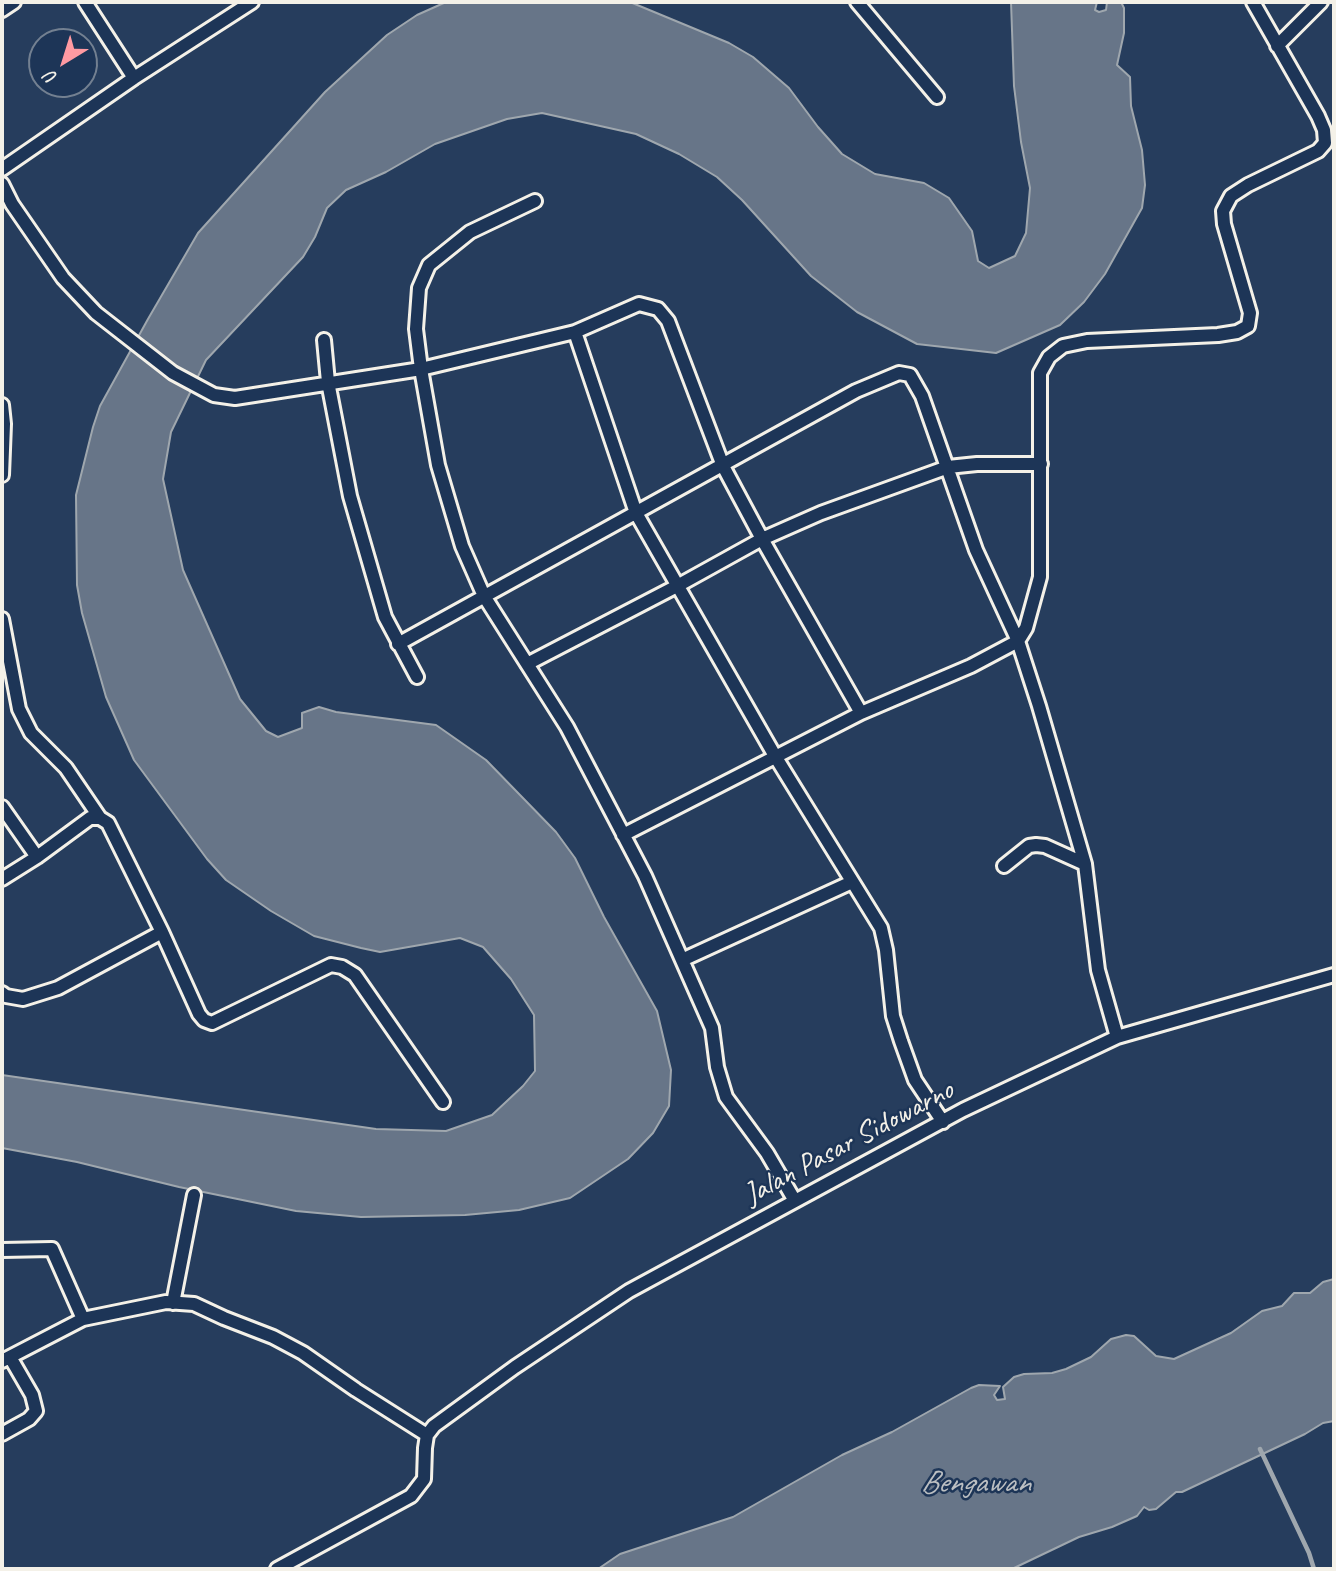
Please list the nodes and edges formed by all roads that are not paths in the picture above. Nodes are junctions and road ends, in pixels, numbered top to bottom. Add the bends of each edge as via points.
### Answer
1 (14, 2) edge
2 (85, 2) edge
3 (251, 2) edge
4 (857, 2) edge
5 (1253, 2) edge
6 (1321, 2) edge
7 (2, 10) edge
8 (1277, 46) junction
9 (134, 78) junction
10 (937, 97) dead end
11 (2, 169) edge
12 (2, 184) edge
13 (535, 201) dead end
14 (575, 332) junction
15 (324, 340) dead end
16 (421, 369) junction
17 (328, 382) junction
18 (2, 405) edge
19 (1041, 464) junction
20 (723, 466) junction
21 (948, 467) junction
22 (2, 475) edge
23 (636, 513) junction
24 (762, 539) junction
25 (679, 585) junction
26 (484, 596) junction
27 (2, 619) edge
28 (1018, 641) junction
29 (398, 644) junction
30 (527, 664) junction
31 (417, 677) dead end
32 (861, 713) junction
33 (775, 756) junction
34 (2, 807) edge
35 (100, 818) junction
36 (623, 835) junction
37 (37, 857) junction
38 (1085, 864) junction
39 (1004, 866) dead end
40 (2, 879) edge
41 (852, 882) junction
42 (162, 932) junction
43 (682, 960) junction
44 (1334, 975) edge
45 (2, 993) edge
46 (1117, 1037) junction
47 (443, 1102) dead end
48 (943, 1122) junction
49 (194, 1195) dead end
50 (795, 1201) junction
51 (2, 1250) edge
52 (173, 1303) junction
53 (83, 1319) junction
54 (6, 1359) edge
55 (2, 1434) edge
56 (427, 1435) junction
57 (277, 1569) edge

1 - 7 street
2 - 9 street
3 - 9 street
4 - 10 street
5 - 8 street
6 - 8 street
8 - 19 street via 1326,137 1318,151 1231,196 1223,211 1250,313 1248,326 1218,335 1063,345 1040,373
9 - 11 street
12 - 17 street via 63,278 96,313 173,373 214,395 235,398
13 - 16 street via 470,232 429,265 419,288 416,329
14 - 16 street
14 - 20 street via 639,304 658,309 668,321
14 - 23 street
15 - 17 street
16 - 17 street
16 - 26 street via 438,465 462,546
17 - 29 street via 350,496 385,617
18 - 22 street
19 - 21 street
19 - 28 street via 1040,577
20 - 21 street via 856,391 899,373 910,375 922,396
20 - 23 street
20 - 24 street
21 - 24 street
21 - 28 street via 976,550
23 - 25 street
23 - 26 street
24 - 25 street
24 - 32 street
25 - 30 street
25 - 33 street
26 - 29 street
26 - 30 street
27 - 35 street via 19,709 31,733 66,768
28 - 32 street
28 - 38 street
29 - 31 street
30 - 36 street via 567,727
32 - 33 street
33 - 36 street
33 - 41 street
34 - 37 street
35 - 37 street via 90,818
35 - 42 street via 108,823
36 - 43 street
37 - 40 street
38 - 39 street via 1036,845
38 - 46 street via 1098,970
41 - 43 street
41 - 48 street via 881,928 893,1016 915,1080
42 - 45 street via 58,988 23,999
42 - 47 street via 199,1014 212,1023 331,965 355,975
43 - 50 street via 712,1028 726,1097
44 - 46 street, Jalan Pasar Sidowarno
46 - 48 street, Jalan Pasar Sidowarno
48 - 50 street, Jalan Pasar Sidowarno
49 - 52 street
50 - 56 street, Jalan Pasar Sidowarno via 629,1291 442,1419
51 - 53 street via 52,1249
52 - 53 street
52 - 56 street via 194,1304 273,1337
53 - 54 street
54 - 55 street via 32,1395 36,1411
56 - 57 street via 425,1479 416,1491

